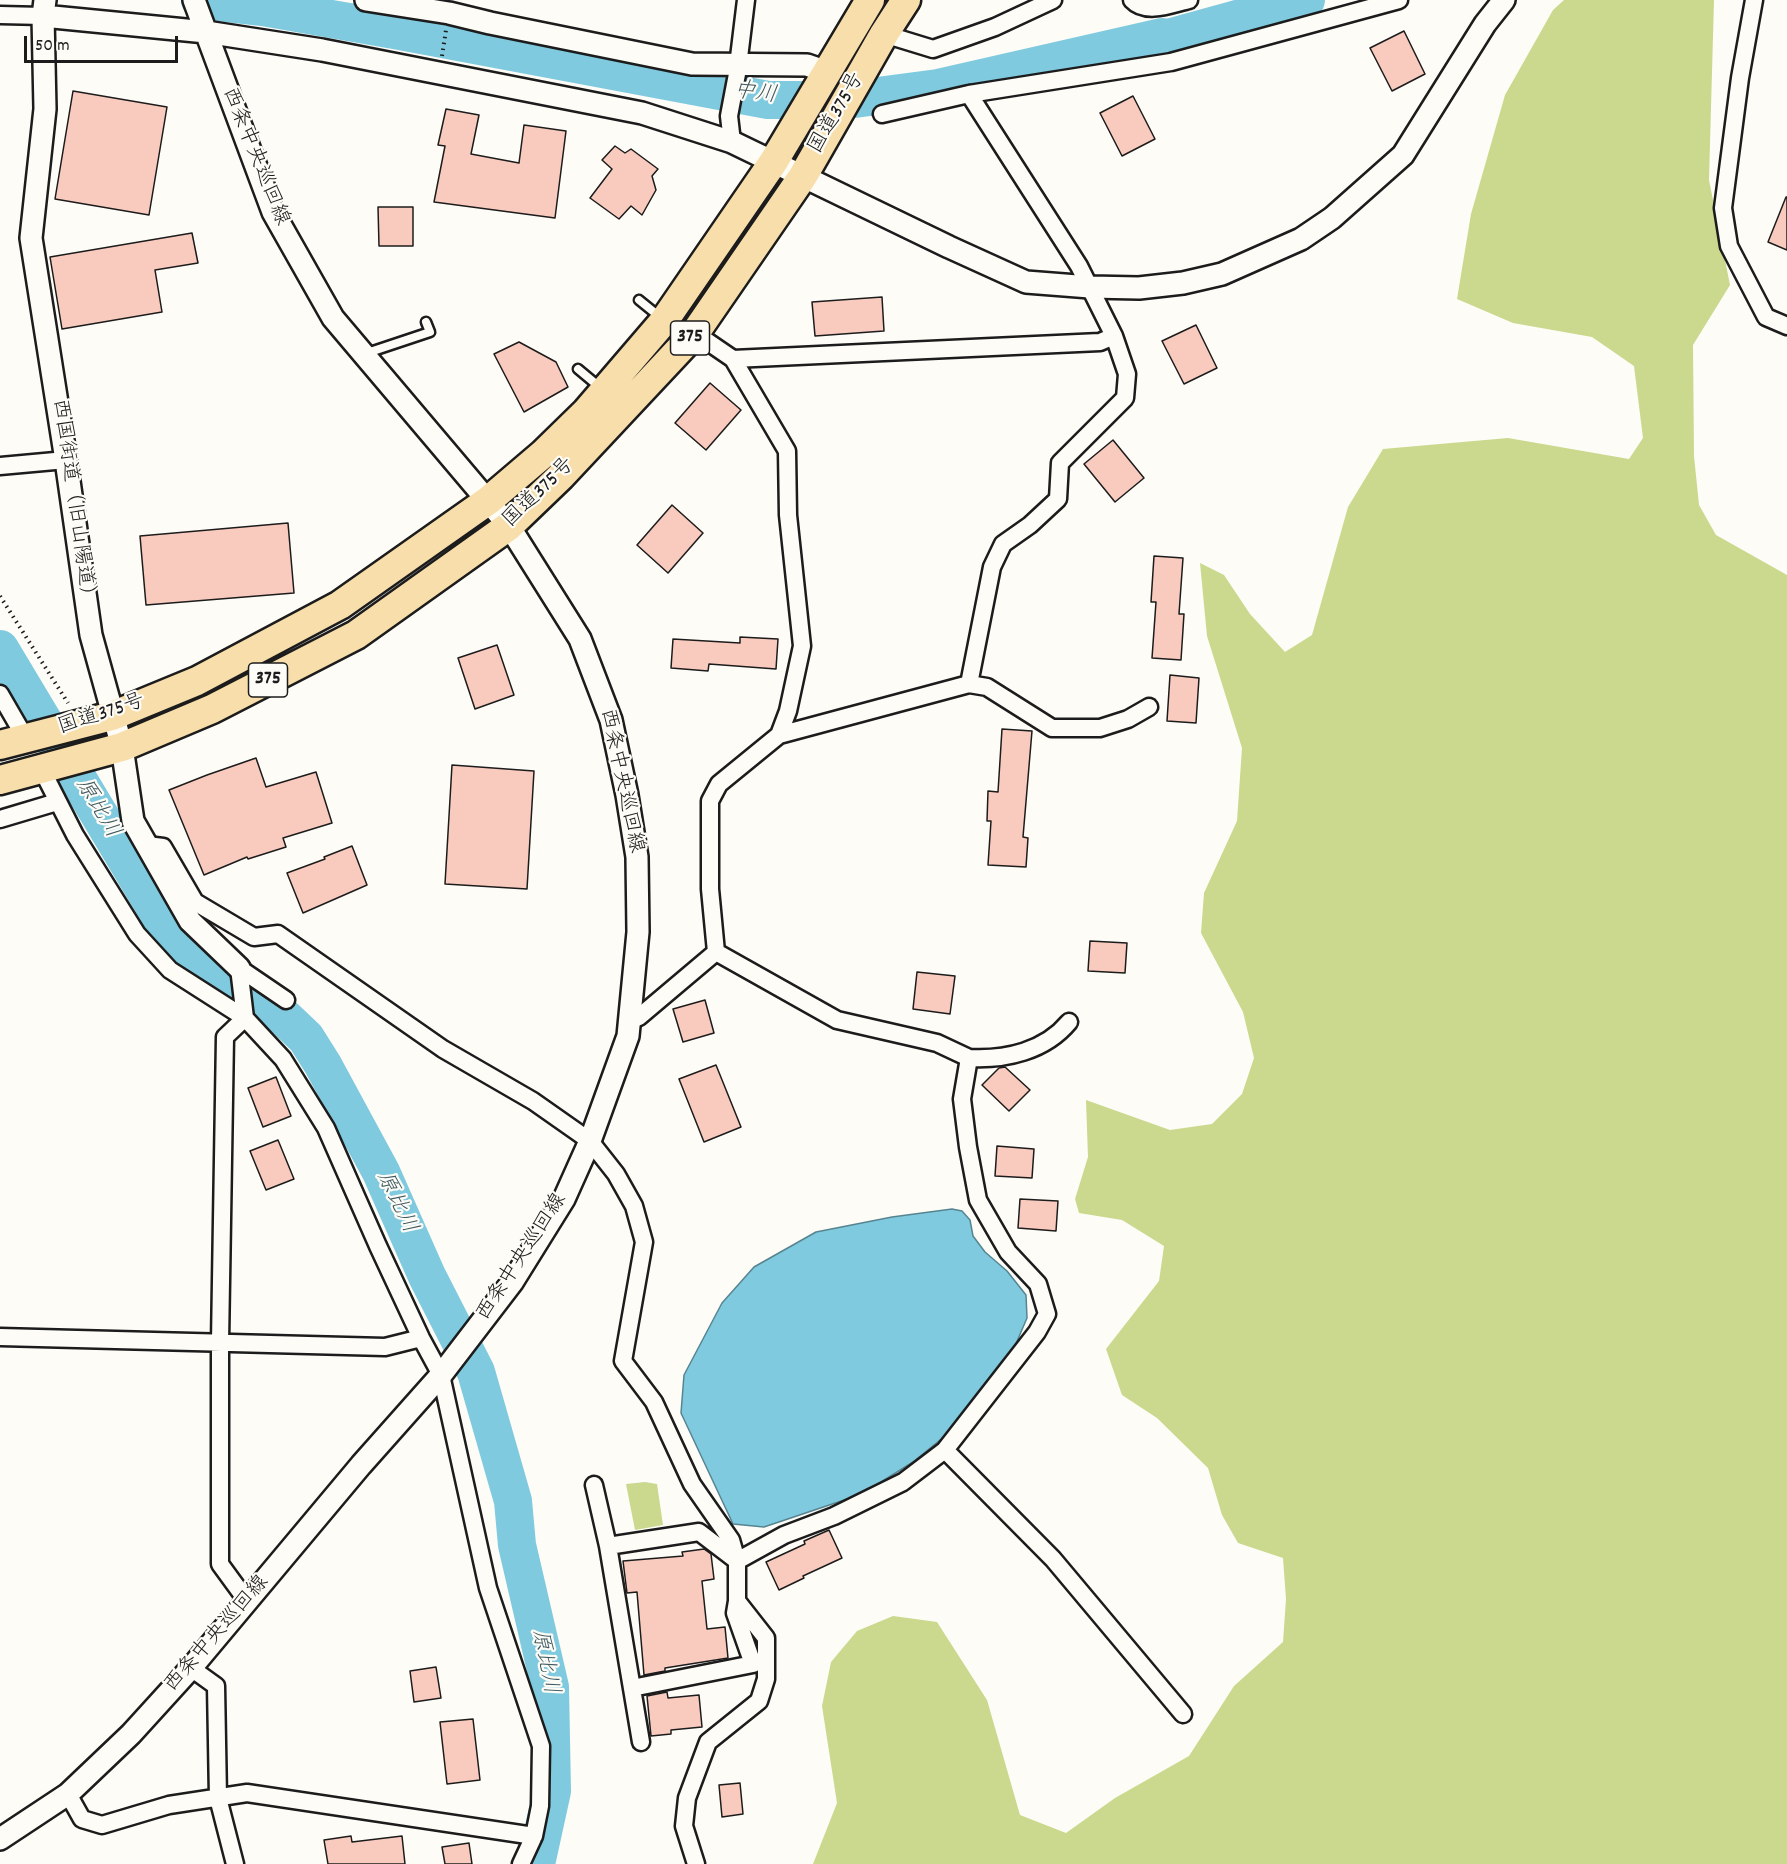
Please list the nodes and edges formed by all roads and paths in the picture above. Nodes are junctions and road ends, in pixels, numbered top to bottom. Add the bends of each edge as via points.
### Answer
1 (194, 0) edge
2 (366, 0) edge
3 (746, 0) edge
4 (870, 0) edge
5 (906, 0) edge
6 (1053, 0) edge
7 (1132, 0) edge
8 (1189, 0) edge
9 (1399, 0) edge
10 (1504, 0) edge
11 (1754, 0) edge
12 (44, 8) edge
13 (449, 13) junction
14 (0, 15) edge
15 (204, 28) junction
16 (879, 42) junction
17 (738, 69) junction
18 (826, 72) junction
19 (439, 74) junction
20 (969, 94) junction
21 (882, 114) dead end
22 (732, 142) junction
23 (774, 161) junction
24 (803, 176) junction
25 (1090, 287) junction
26 (639, 300) dead end
27 (664, 321) junction
28 (426, 322) dead end
29 (1787, 326) edge
30 (695, 333) junction
31 (1114, 336) junction
32 (364, 354) junction
33 (733, 359) junction
34 (578, 369) dead end
35 (605, 391) junction
36 (66, 460) junction
37 (0, 466) edge
38 (489, 500) junction
39 (508, 526) junction
40 (0, 596) edge
41 (969, 684) junction
42 (0, 694) edge
43 (1149, 707) dead end
44 (112, 716) junction
45 (82, 724) junction
46 (779, 735) junction
47 (13, 742) edge
48 (122, 747) junction
49 (42, 770) junction
50 (0, 780) edge
51 (57, 802) junction
52 (0, 819) edge
53 (147, 845) junction
54 (716, 952) junction
55 (239, 968) junction
56 (286, 1000) dead end
57 (245, 1018) junction
58 (630, 1021) junction
59 (1069, 1022) dead end
60 (969, 1058) junction
61 (590, 1141) junction
62 (0, 1337) edge
63 (421, 1338) junction
64 (220, 1342) junction
65 (446, 1369) junction
66 (945, 1450) junction
67 (594, 1485) dead end
68 (608, 1546) junction
69 (737, 1561) junction
70 (247, 1601) junction
71 (737, 1601) junction
72 (191, 1668) junction
73 (632, 1688) junction
74 (1183, 1714) dead end
75 (641, 1742) dead end
76 (68, 1794) junction
77 (218, 1798) junction
78 (534, 1836) junction
79 (0, 1839) edge
80 (235, 1864) edge
81 (520, 1864) edge
82 (696, 1864) edge

1 - 15 street, 西条中央巡回線
2 - 13 street
3 - 17 street
4 - 18 highway, 国道375号 / 375
5 - 16 highway, 国道375号 / 375
6 - 16 street via 933,49
7 - 8 street via 1147,9
9 - 20 street via 1171,62
10 - 25 street via 1403,155 1332,218 1301,239 1222,274 1139,288
11 - 29 street via 1723,208 1729,246 1766,317
12 - 14 street
12 - 15 street
12 - 36 street, 西国街道（旧山陽道） via 45,109 31,238
13 - 17 street via 692,64
13 - 19 path
15 - 19 street
15 - 32 street, 西条中央巡回線 via 273,212 333,318
16 - 24 highway, 国道375号 / 375
17 - 18 street via 807,65
17 - 22 street via 729,116
18 - 23 highway, 国道375号 / 375
19 - 22 street via 642,113
20 - 21 street
20 - 25 street
22 - 23 street
23 - 24 street
23 - 27 highway, 国道375号 / 375
24 - 25 street via 1026,282
24 - 30 highway, 国道375号 / 375
25 - 31 street
26 - 27 lane
27 - 35 highway, 国道375号 / 375
28 - 32 lane via 430,332
30 - 33 street
30 - 39 highway, 国道375号 / 375 via 561,476
31 - 33 street via 1100,342
31 - 41 street via 1127,374 1125,398 1060,463 1058,499 1003,544 992,567
32 - 38 street, 西条中央巡回線
33 - 46 street via 786,451 788,515 802,646
34 - 35 lane
35 - 38 highway, 国道375号 / 375 via 543,454
36 - 37 street
36 - 44 street, 西国街道（旧山陽道） via 91,635
38 - 39 street, 西条中央巡回線
38 - 44 highway, 国道375号 / 375 via 340,605 197,681
39 - 48 highway, 国道375号 / 375 via 356,635 212,709
39 - 58 street, 西条中央巡回線 via 580,639 611,720 637,857 638,932
40 - 45 path
41 - 43 street via 987,687 1052,728 1100,728
41 - 46 street
42 - 47 street
44 - 45 highway, 国道375号 / 375
44 - 48 street, 西国街道（旧山陽道）
45 - 47 highway, 国道375号 / 375
46 - 54 street via 719,784 710,801 710,889
48 - 49 highway, 国道375号 / 375
48 - 53 street, 西国街道（旧山陽道） via 133,821
49 - 50 highway, 国道375号 / 375
49 - 51 street
51 - 52 street
51 - 57 street via 137,934 170,970
53 - 55 street, 西国街道（旧山陽道） via 190,921
53 - 61 street via 163,847 195,902 254,937 278,933 443,1049 533,1101
54 - 58 street
54 - 60 street via 837,1020 937,1043
55 - 56 street
55 - 57 street
57 - 63 street via 283,1059 326,1128
57 - 64 street via 225,1037
58 - 61 street, 西条中央巡回線
59 - 60 street via 1029,1051 990,1059
60 - 66 street via 962,1099 978,1200 1008,1252 1038,1284 1047,1314
61 - 65 street, 西条中央巡回線 via 564,1199 513,1281
61 - 69 street via 616,1174 634,1206 644,1242 623,1361 654,1402 692,1484 731,1540
62 - 64 street
63 - 64 street via 385,1347
63 - 65 street
64 - 70 street via 220,1564
65 - 70 street, 西条中央巡回線
65 - 78 street via 488,1588 541,1746 540,1806
66 - 69 street via 903,1482 784,1535
66 - 74 street via 1053,1559
67 - 68 street
68 - 69 street via 699,1532
68 - 73 street
69 - 71 street
70 - 72 street, 西条中央巡回線
71 - 73 street via 735,1613 753,1664
71 - 82 street via 766,1638 766,1679 759,1701 708,1742 691,1786 684,1826
72 - 76 street, 西条中央巡回線 via 131,1734
72 - 77 street via 216,1686
73 - 75 street
76 - 77 street via 82,1818 102,1825 169,1805
76 - 79 street, 西条中央巡回線
77 - 78 street via 247,1793
77 - 80 street
78 - 81 street

